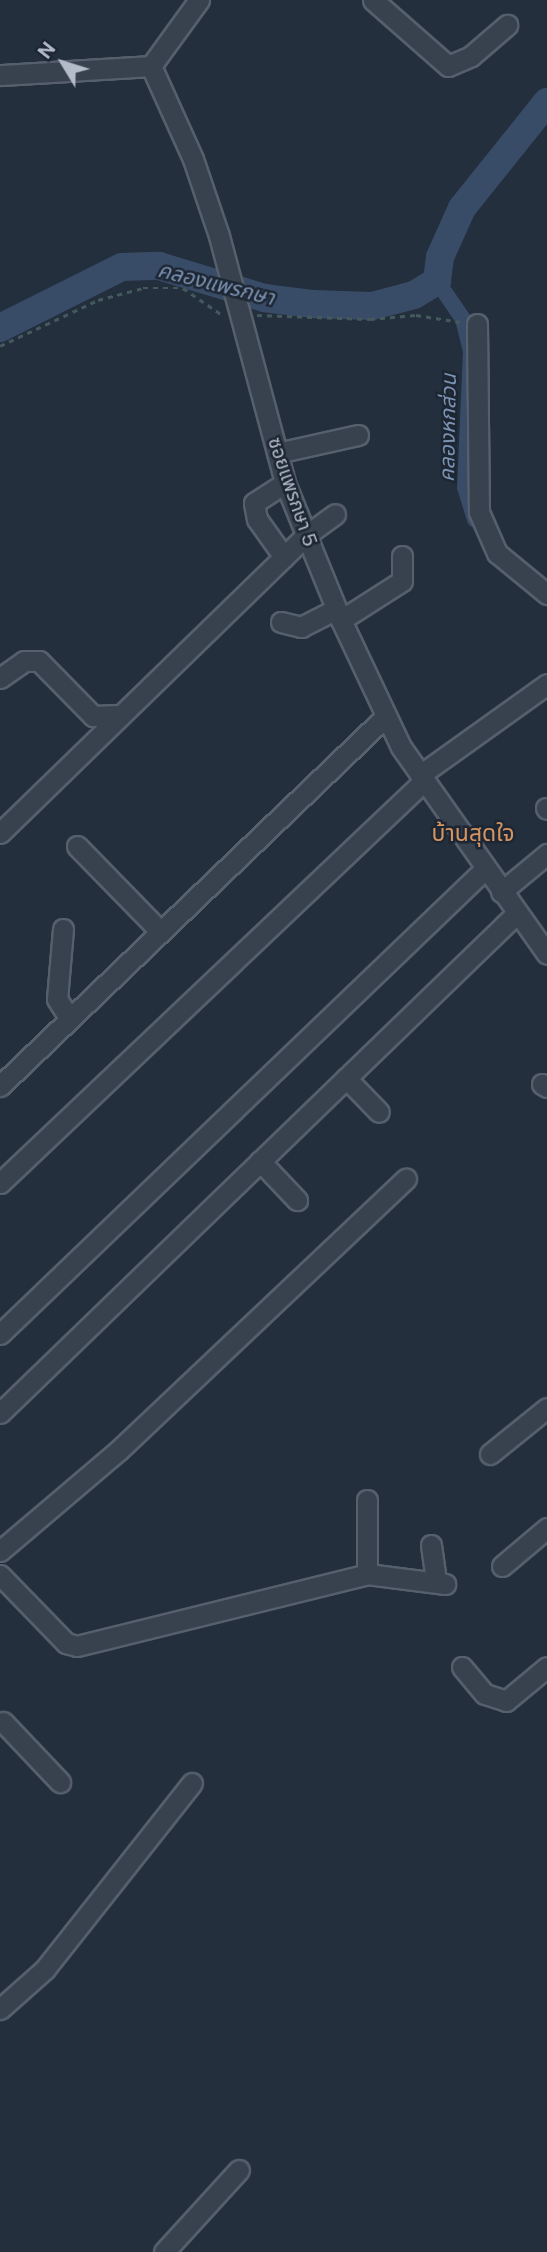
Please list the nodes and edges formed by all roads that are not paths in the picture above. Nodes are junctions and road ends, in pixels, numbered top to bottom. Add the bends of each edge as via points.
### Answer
1 (199, 0) edge
2 (373, 0) edge
3 (507, 25) dead end
4 (151, 66) junction
5 (0, 75) edge
6 (477, 324) dead end
7 (358, 435) dead end
8 (277, 453) junction
9 (285, 484) junction
10 (335, 514) dead end
11 (305, 536) junction
12 (284, 556) junction
13 (402, 556) dead end
14 (547, 594) edge
15 (338, 615) junction
16 (281, 622) dead end
17 (0, 678) edge
18 (547, 684) edge
19 (119, 715) junction
20 (384, 718) junction
21 (422, 778) junction
22 (0, 833) edge
23 (77, 846) dead end
24 (547, 854) edge
25 (485, 869) junction
26 (501, 892) junction
27 (516, 914) junction
28 (63, 929) dead end
29 (161, 932) junction
30 (547, 954) edge
31 (70, 1019) junction
32 (346, 1078) junction
33 (0, 1086) edge
34 (379, 1112) dead end
35 (260, 1161) junction
36 (406, 1179) dead end
37 (0, 1184) edge
38 (298, 1200) dead end
39 (0, 1334) edge
40 (547, 1408) edge
41 (0, 1413) edge
42 (489, 1454) dead end
43 (367, 1500) dead end
44 (547, 1528) edge
45 (431, 1545) dead end
46 (0, 1551) edge
47 (502, 1566) dead end
48 (367, 1568) junction
49 (0, 1575) edge
50 (462, 1667) dead end
51 (547, 1667) edge
52 (1, 1722) edge
53 (60, 1782) dead end
54 (192, 1783) dead end
55 (0, 2009) edge
56 (239, 2170) dead end
57 (164, 2252) edge

1 - 4 street
2 - 3 street via 448,66 471,56
4 - 5 street
4 - 8 street, ซอยแพรกษา 5 via 192,159 219,236
6 - 14 street via 479,512 497,553
7 - 8 street
8 - 9 street, ซอยแพรกษา 5
9 - 11 street, ซอยแพรกษา 5
9 - 12 street via 254,503 257,519
10 - 11 street
11 - 12 street
11 - 15 street, ซอยแพรกษา 5
12 - 19 street
13 - 15 street via 402,581
15 - 16 street via 301,627
15 - 20 street, ซอยแพรกษา 5
17 - 19 street via 24,661 39,661 93,716
18 - 21 street
19 - 22 street
20 - 21 street, ซอยแพรกษา 5
20 - 29 street
21 - 25 street, ซอยแพรกษา 5
21 - 37 street
23 - 29 street
24 - 26 street
25 - 26 street, ซอยแพรกษา 5
25 - 39 street
26 - 27 street, ซอยแพรกษา 5
27 - 30 street, ซอยแพรกษา 5
27 - 32 street
28 - 31 street via 57,999
29 - 31 street
31 - 33 street
32 - 34 street
32 - 35 street
35 - 38 street
35 - 41 street
36 - 46 street via 119,1450
40 - 42 street
43 - 48 street
44 - 47 street
45 - 48 street via 440,1583
48 - 49 street via 77,1646 66,1643
50 - 51 street via 485,1694 506,1700
52 - 53 street
54 - 55 street via 45,1969
56 - 57 street

